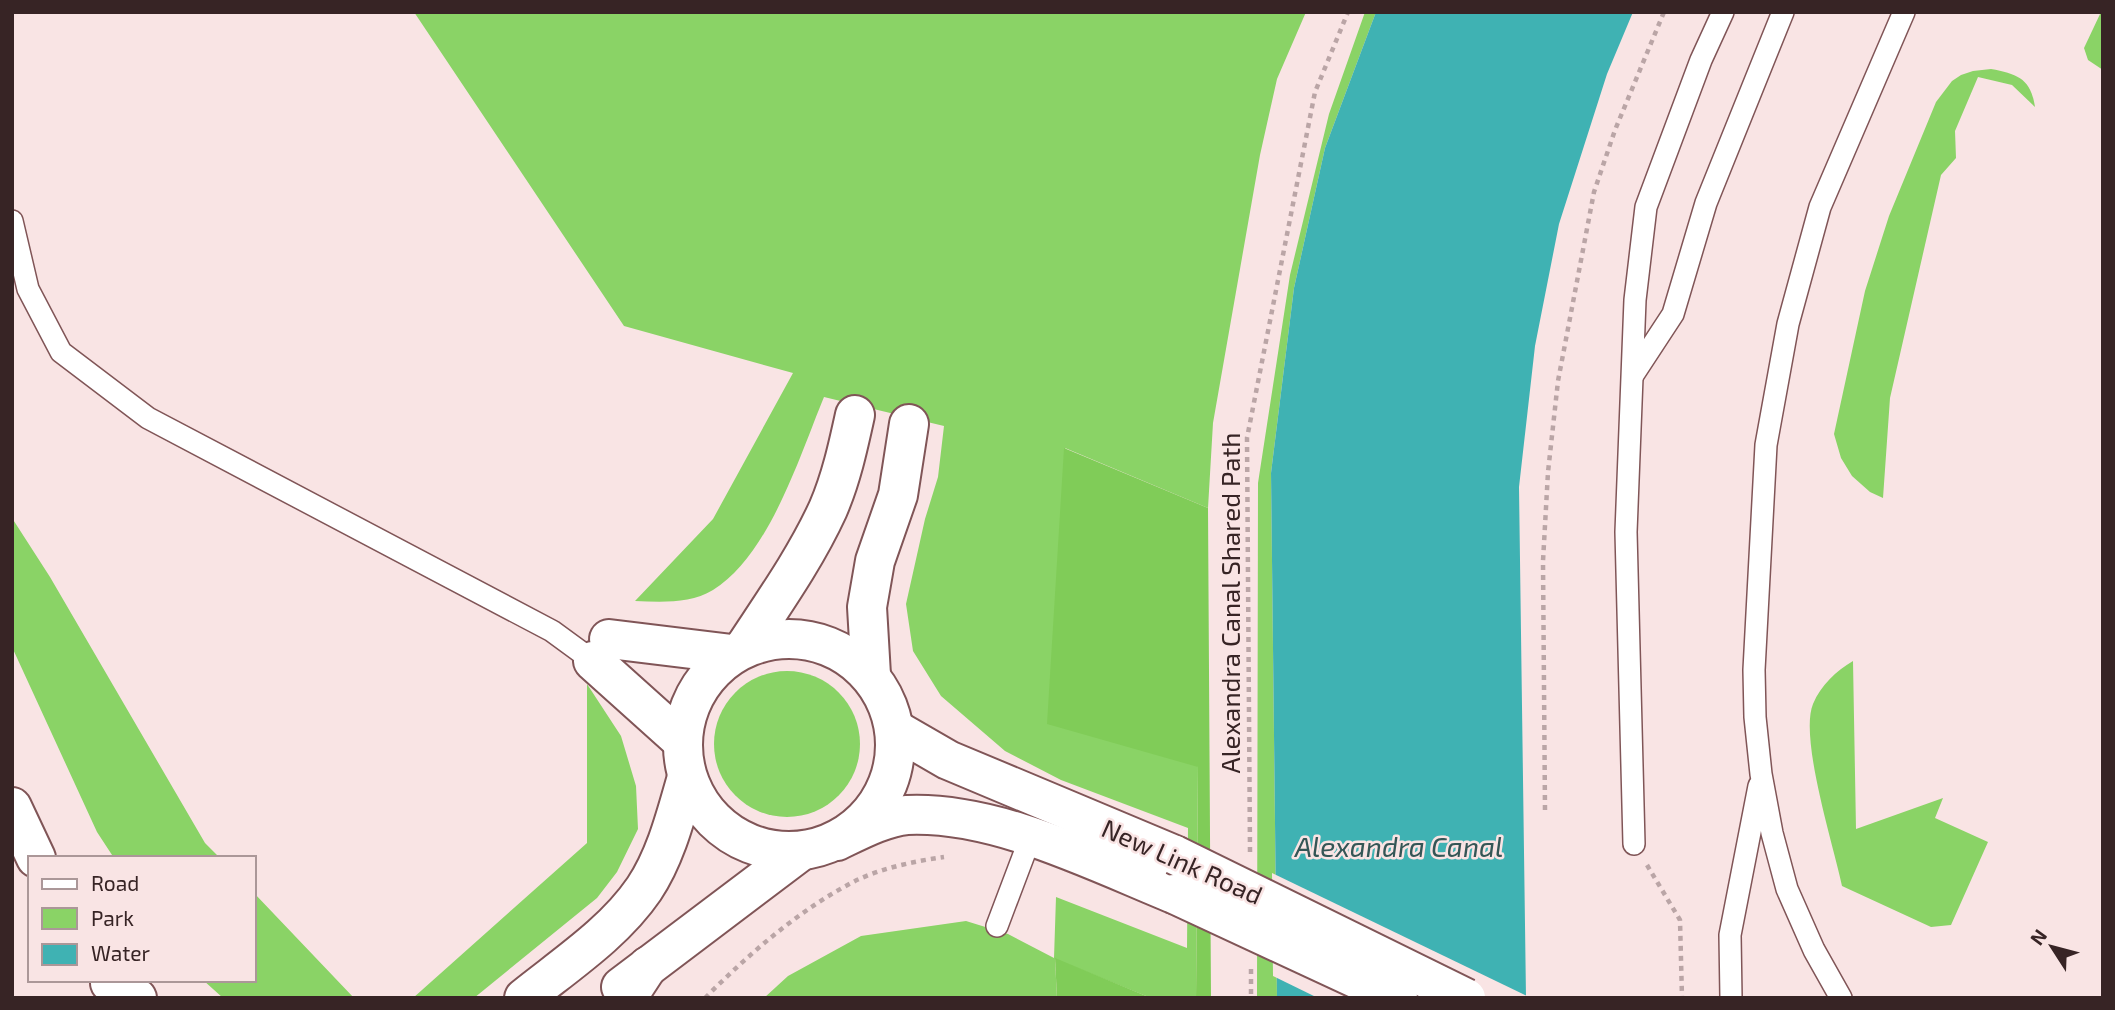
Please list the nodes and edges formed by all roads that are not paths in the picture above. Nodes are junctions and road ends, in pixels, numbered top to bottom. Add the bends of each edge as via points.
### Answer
1 (1723, 12) edge
2 (1783, 12) edge
3 (1904, 12) edge
4 (12, 221) edge
5 (1632, 377) junction
6 (855, 415) dead end
7 (909, 424) dead end
8 (601, 650) junction
9 (739, 650) junction
10 (871, 675) junction
11 (896, 730) junction
12 (681, 740) junction
13 (1761, 775) junction
14 (687, 777) junction
15 (12, 807) edge
16 (1031, 836) junction
17 (837, 841) junction
18 (1634, 844) road end
19 (801, 851) junction
20 (35, 856) edge
21 (997, 926) dead end
22 (648, 966) junction
23 (524, 998) edge
24 (609, 998) edge
25 (626, 998) edge
26 (1398, 998) edge
27 (1466, 998) edge
28 (1731, 998) edge
29 (1841, 998) edge

1 - 5 lane via 1646,207
2 - 5 lane via 1706,203 1673,314
3 - 13 lane via 1820,207 1788,324 1765,458 1754,670
4 - 8 lane via 28,289 61,352 148,418 552,631
5 - 18 lane via 1626,531
6 - 9 main road via 846,460 828,508 809,546
7 - 10 main road via 898,495 875,561 867,607
8 - 9 main road
8 - 12 main road
9 - 10 main road, New Link Road via 790,637 821,642 848,654
9 - 12 main road, New Link Road via 709,674 690,706
10 - 11 main road, New Link Road via 887,700
11 - 17 main road, New Link Road via 887,790 866,820
11 - 27 main road, New Link Road, bridge via 959,765 1175,855
12 - 14 main road, New Link Road
13 - 28 lane via 1730,935
13 - 29 lane via 1787,888
14 - 19 main road, New Link Road via 706,813 731,835 764,849
14 - 23 main road, New Link Road via 657,866 643,890 608,929
15 - 20 main road
16 - 17 main road, New Link Road via 976,820 906,815
16 - 21 lane
16 - 26 main road, New Link Road, bridge via 1174,894
17 - 19 main road, New Link Road
19 - 22 main road, New Link Road
22 - 24 main road, New Link Road
22 - 25 main road

